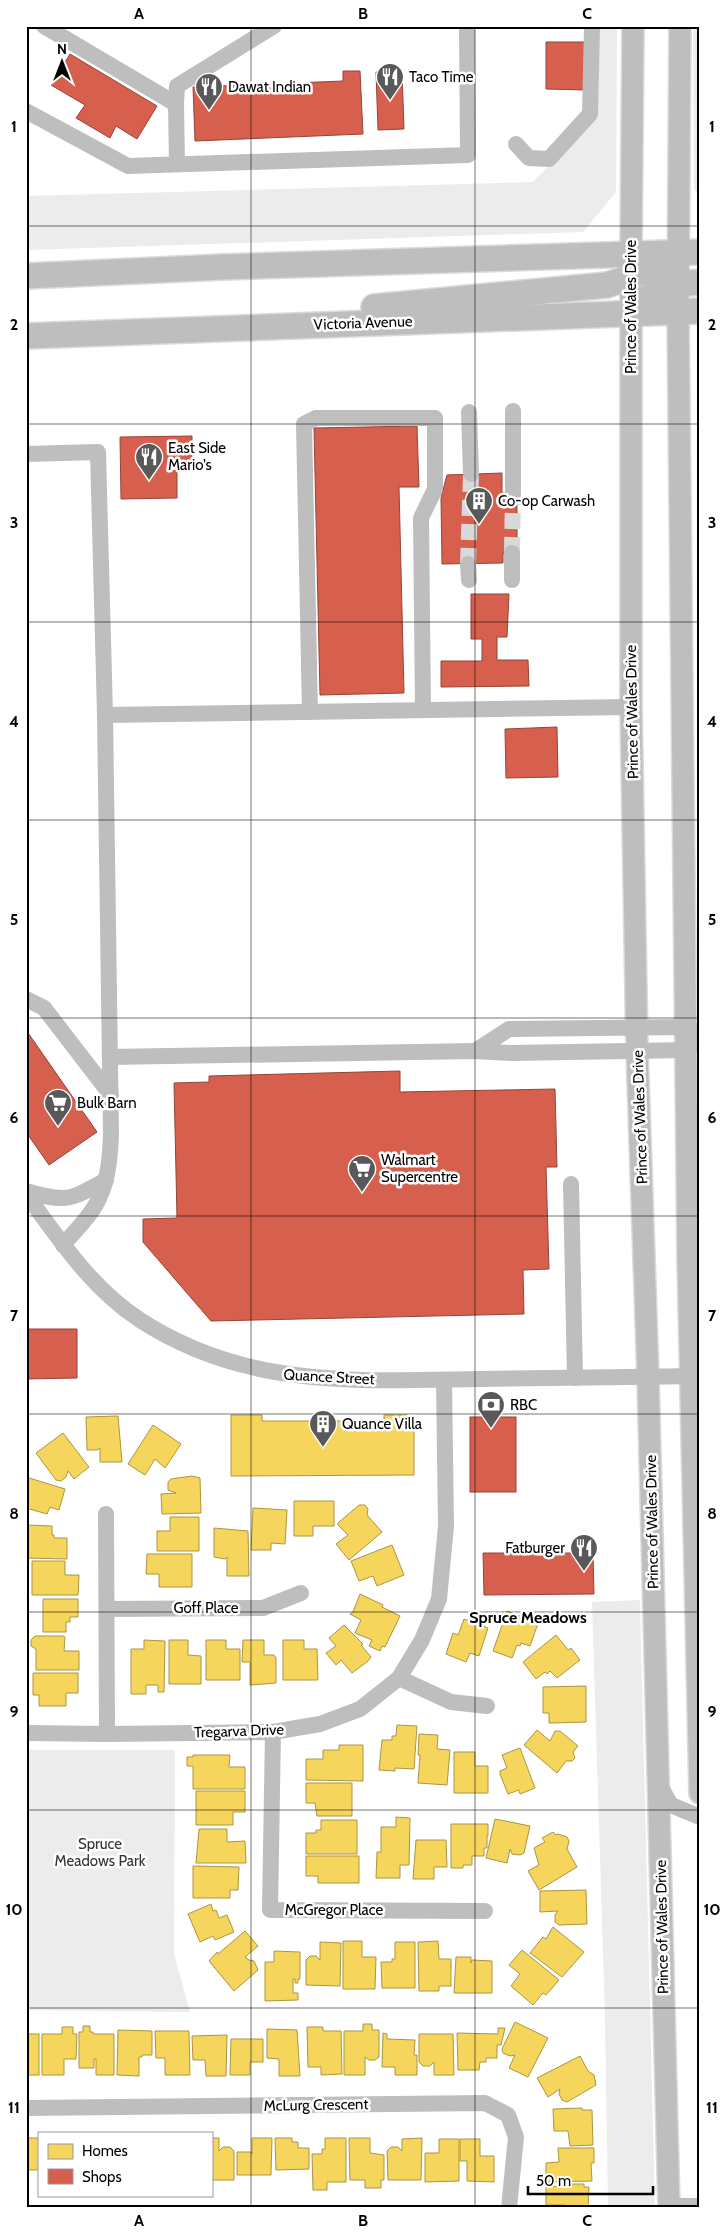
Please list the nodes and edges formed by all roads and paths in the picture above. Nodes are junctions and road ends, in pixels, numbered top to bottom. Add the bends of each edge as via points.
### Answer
1 (44, 26) edge
2 (274, 26) edge
3 (467, 26) edge
4 (592, 26) edge
5 (633, 26) edge
6 (680, 26) edge
7 (176, 104) junction
8 (26, 111) edge
9 (516, 144) dead end
10 (178, 164) junction
11 (690, 253) edge
12 (631, 266) junction
13 (26, 276) edge
14 (689, 283) edge
15 (689, 311) edge
16 (631, 313) junction
17 (112, 332) junction
18 (26, 336) edge
19 (513, 411) dead end
20 (470, 412) dead end
21 (26, 454) edge
22 (471, 474) tunnel mouth
23 (513, 493) tunnel mouth
24 (512, 553) tunnel mouth
25 (512, 580) dead end
26 (631, 707) junction
27 (423, 710) junction
28 (310, 712) junction
29 (105, 715) junction
30 (26, 1000) edge
31 (637, 1026) junction
32 (693, 1037) edge
33 (637, 1050) junction
34 (475, 1051) junction
35 (110, 1057) junction
36 (111, 1095) junction
37 (106, 1180) junction
38 (571, 1184) dead end
39 (26, 1193) edge
40 (63, 1246) junction
41 (695, 1376) edge
42 (648, 1377) junction
43 (575, 1378) junction
44 (444, 1380) junction
45 (106, 1514) dead end
46 (301, 1593) dead end
47 (107, 1609) junction
48 (698, 1639) edge
49 (399, 1678) junction
50 (487, 1706) dead end
51 (26, 1732) edge
52 (273, 1732) junction
53 (107, 1734) junction
54 (658, 1782) junction
55 (700, 1793) edge
56 (700, 1817) edge
57 (485, 1911) dead end
58 (26, 2108) edge
59 (700, 2206) edge
60 (669, 2207) edge
61 (510, 2208) edge

1 - 7 street
2 - 7 street via 177,86
3 - 10 street via 468,156
4 - 9 street via 590,114 549,158 529,158
5 - 12 main road, Prince of Wales Drive
6 - 11 main road
7 - 10 street
8 - 10 street via 128,166
11 - 12 highway
11 - 14 main road
12 - 13 highway
12 - 16 main road, Prince of Wales Drive
12 - 17 highway via 607,285
14 - 15 main road
14 - 16 highway via 656,290
15 - 16 highway, Victoria Avenue
15 - 32 main road
16 - 17 highway, Victoria Avenue
16 - 26 main road, Prince of Wales Drive
17 - 18 highway, Victoria Avenue
19 - 23 street
20 - 22 street
21 - 29 street via 98,452
24 - 25 street
26 - 27 street
26 - 31 main road, Prince of Wales Drive
27 - 28 street
27 - 28 street via 421,518 435,489 435,418 316,418 304,424
28 - 29 street
29 - 35 street
30 - 36 street via 44,1008
31 - 32 street
31 - 33 main road, Prince of Wales Drive
31 - 34 street via 509,1029
32 - 33 street
32 - 41 main road
33 - 34 street
33 - 42 main road, Prince of Wales Drive
34 - 35 street
35 - 36 street
36 - 37 street
37 - 39 street via 74,1198 51,1199
37 - 40 street via 96,1206
38 - 43 street
39 - 40 street, Quance Street
40 - 44 street, Quance Street via 84,1271 138,1319 206,1355 280,1374
41 - 42 street, Quance Street
41 - 48 main road
42 - 43 street, Quance Street
42 - 54 main road, Prince of Wales Drive
43 - 44 street, Quance Street
44 - 49 street, Tregarva Drive via 446,1526 439,1599 422,1640
45 - 47 street
46 - 47 street, Goff Place via 263,1608
47 - 53 street
48 - 55 main road
49 - 50 street via 450,1702
49 - 52 street, Tregarva Drive via 360,1708 320,1724
51 - 53 street, Tregarva Drive
52 - 53 street, Tregarva Drive
52 - 57 street, McGregor Place via 270,1910
54 - 56 street via 671,1805
54 - 60 main road, Prince of Wales Drive
58 - 61 street, McLurg Crescent via 485,2104 508,2115 516,2137
59 - 60 street

